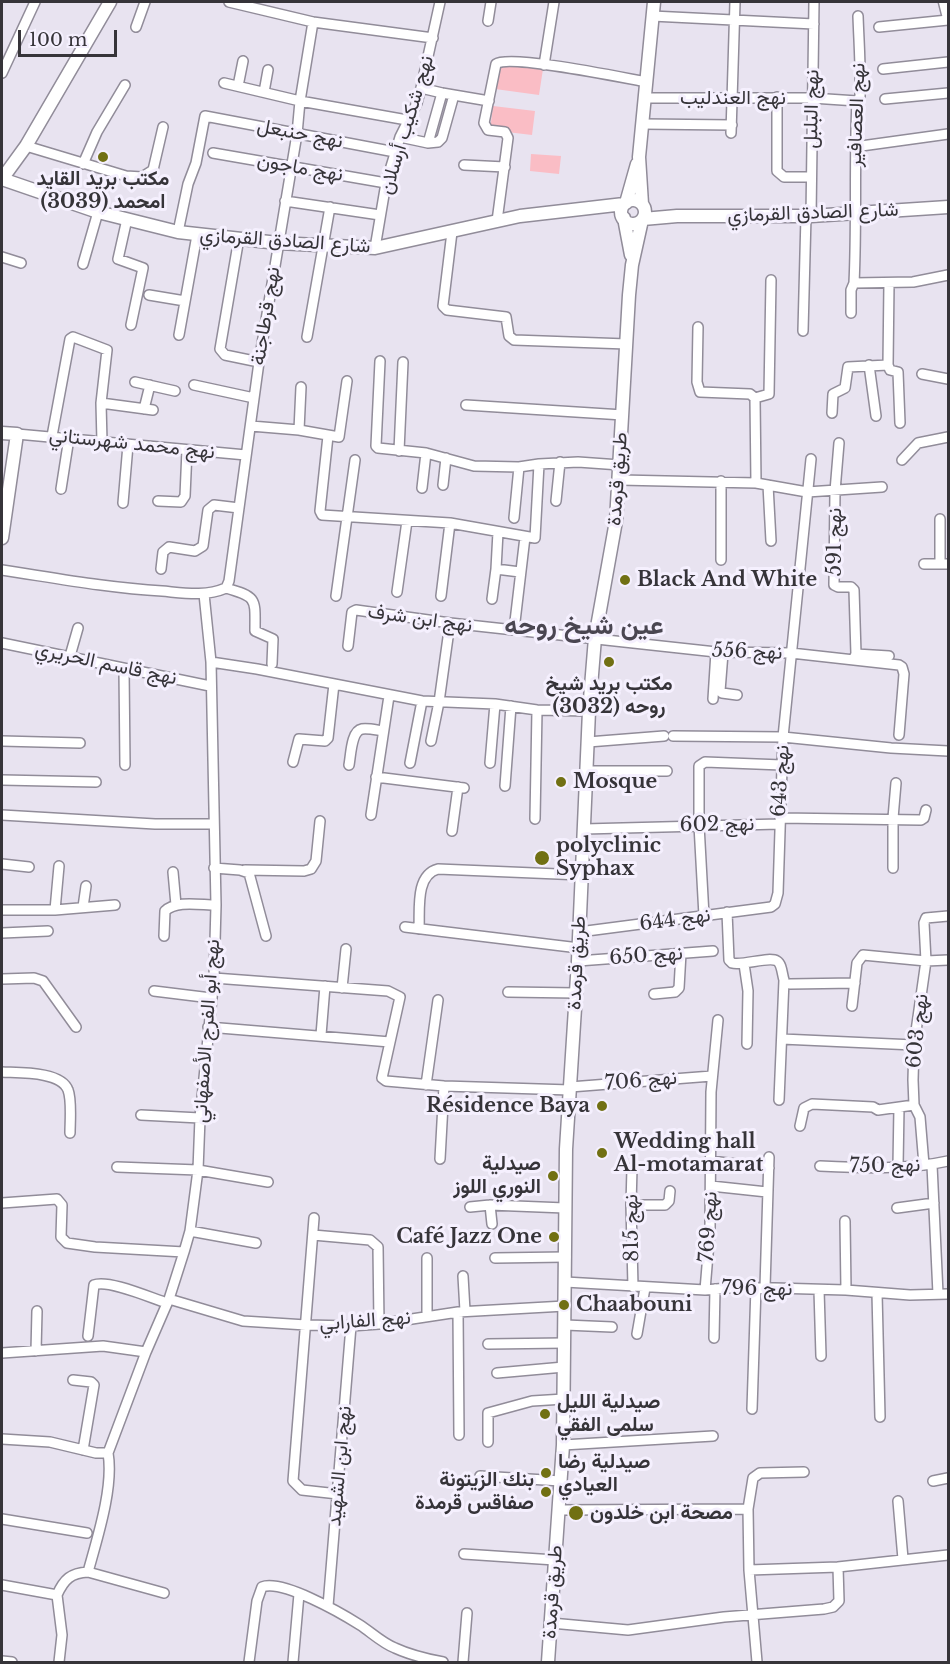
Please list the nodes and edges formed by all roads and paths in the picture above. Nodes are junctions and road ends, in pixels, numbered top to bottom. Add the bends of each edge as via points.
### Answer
1 (35, 2) edge
2 (110, 2) edge
3 (145, 2) edge
4 (229, 2) edge
5 (440, 2) edge
6 (491, 2) edge
7 (554, 2) edge
8 (654, 2) edge
9 (735, 2) edge
10 (814, 2) edge
11 (945, 2) edge
12 (948, 14) edge
13 (652, 16) junction
14 (858, 16) dead end
15 (734, 20) junction
16 (948, 20) edge
17 (488, 21) dead end
18 (313, 22) junction
19 (814, 24) junction
20 (136, 27) dead end
21 (879, 27) dead end
22 (433, 38) junction
23 (243, 61) dead end
24 (948, 62) edge
25 (544, 64) junction
26 (883, 69) dead end
27 (268, 70) dead end
28 (2, 73) edge
29 (647, 82) junction
30 (224, 83) dead end
31 (126, 85) dead end
32 (238, 86) junction
33 (422, 87) junction
34 (264, 92) junction
35 (442, 93) junction
36 (948, 93) edge
37 (454, 95) junction
38 (734, 97) junction
39 (777, 97) junction
40 (645, 98) junction
41 (812, 98) junction
42 (885, 99) dead end
43 (489, 100) junction
44 (300, 101) junction
45 (857, 101) junction
46 (407, 120) junction
47 (642, 124) junction
48 (163, 127) dead end
49 (297, 134) junction
50 (948, 134) edge
51 (400, 137) junction
52 (428, 143) junction
53 (26, 146) junction
54 (854, 147) junction
55 (396, 152) junction
56 (213, 153) dead end
57 (639, 157) junction
58 (83, 165) junction
59 (464, 165) dead end
60 (505, 167) junction
61 (291, 168) junction
62 (811, 177) junction
63 (2, 179) edge
64 (386, 183) junction
65 (285, 201) junction
66 (330, 207) junction
67 (948, 207) edge
68 (624, 211) junction
69 (98, 212) junction
70 (642, 212) junction
71 (854, 213) junction
72 (380, 215) junction
73 (809, 216) junction
74 (127, 219) junction
75 (497, 221) junction
76 (178, 232) junction
77 (452, 232) junction
78 (197, 236) junction
79 (239, 238) junction
80 (278, 243) junction
81 (323, 245) junction
82 (375, 248) junction
83 (2, 257) edge
84 (21, 263) dead end
85 (83, 264) dead end
86 (632, 266) junction
87 (948, 275) edge
88 (771, 280) dead end
89 (854, 283) junction
90 (889, 283) junction
91 (149, 295) dead end
92 (185, 301) junction
93 (851, 313) dead end
94 (131, 325) dead end
95 (698, 327) dead end
96 (803, 331) dead end
97 (178, 335) dead end
98 (307, 337) dead end
99 (627, 344) junction
100 (380, 361) dead end
101 (259, 362) junction
102 (404, 362) dead end
103 (869, 365) junction
104 (888, 365) junction
105 (922, 374) dead end
106 (948, 379) edge
107 (347, 381) dead end
108 (135, 382) dead end
109 (150, 385) junction
110 (194, 385) dead end
111 (301, 387) dead end
112 (175, 391) dead end
113 (254, 398) junction
114 (755, 398) junction
115 (101, 403) junction
116 (466, 405) dead end
117 (832, 413) dead end
118 (623, 415) junction
119 (876, 416) dead end
120 (900, 423) dead end
121 (251, 426) junction
122 (299, 430) junction
123 (2, 433) edge
124 (17, 434) junction
125 (52, 436) junction
126 (328, 436) junction
127 (948, 437) edge
128 (69, 438) junction
129 (102, 442) junction
130 (839, 443) dead end
131 (128, 445) junction
132 (187, 450) junction
133 (399, 450) junction
134 (426, 453) junction
135 (246, 455) junction
136 (446, 458) junction
137 (811, 459) dead end
138 (355, 460) dead end
139 (902, 460) dead end
140 (560, 462) junction
141 (539, 464) junction
142 (620, 465) junction
143 (519, 467) junction
144 (620, 480) junction
145 (721, 481) junction
146 (756, 483) junction
147 (443, 485) dead end
148 (768, 485) junction
149 (6, 486) edge
150 (882, 487) dead end
151 (422, 488) dead end
152 (61, 489) dead end
153 (836, 491) junction
154 (807, 492) junction
155 (158, 501) dead end
156 (556, 501) dead end
157 (123, 503) dead end
158 (239, 508) junction
159 (349, 516) junction
160 (514, 518) dead end
161 (940, 519) dead end
162 (407, 521) junction
163 (450, 523) junction
164 (498, 532) junction
165 (525, 537) junction
166 (2, 538) edge
167 (771, 541) dead end
168 (721, 560) dead end
169 (924, 564) dead end
170 (944, 564) edge
171 (161, 569) dead end
172 (496, 569) junction
173 (2, 570) edge
174 (520, 572) junction
175 (226, 588) junction
176 (397, 592) dead end
177 (204, 594) junction
178 (336, 596) dead end
179 (441, 596) dead end
180 (492, 599) dead end
181 (450, 623) junction
182 (78, 628) dead end
183 (514, 630) junction
184 (595, 638) junction
185 (2, 643) edge
186 (348, 646) dead end
187 (719, 652) junction
188 (790, 653) junction
189 (70, 656) junction
190 (889, 656) dead end
191 (854, 657) junction
192 (211, 662) junction
193 (272, 664) dead end
194 (124, 669) junction
195 (334, 684) junction
196 (210, 686) junction
197 (737, 695) dead end
198 (389, 696) junction
199 (713, 699) dead end
200 (422, 701) junction
201 (439, 702) junction
202 (495, 704) junction
203 (511, 706) junction
204 (537, 710) junction
205 (589, 711) junction
206 (382, 731) junction
207 (899, 735) dead end
208 (783, 737) junction
209 (2, 741) edge
210 (431, 741) dead end
211 (588, 742) junction
212 (80, 743) dead end
213 (948, 751) edge
214 (293, 762) dead end
215 (490, 763) dead end
216 (410, 764) dead end
217 (125, 765) dead end
218 (349, 765) dead end
219 (782, 765) junction
220 (586, 771) junction
221 (668, 771) dead end
222 (376, 777) junction
223 (2, 780) edge
224 (96, 782) dead end
225 (896, 783) dead end
226 (506, 786) dead end
227 (926, 810) dead end
228 (2, 815) edge
229 (371, 815) dead end
230 (893, 818) junction
231 (535, 819) dead end
232 (320, 821) dead end
233 (780, 821) junction
234 (213, 824) junction
235 (699, 825) junction
236 (584, 829) junction
237 (452, 831) dead end
238 (2, 864) edge
239 (60, 866) dead end
240 (29, 867) dead end
241 (214, 868) junction
242 (893, 868) dead end
243 (245, 870) junction
244 (172, 872) dead end
245 (582, 875) junction
246 (86, 886) dead end
247 (115, 905) dead end
248 (176, 905) junction
249 (216, 905) junction
250 (83, 907) junction
251 (771, 907) joint
252 (2, 910) edge
253 (55, 910) junction
254 (727, 912) junction
255 (704, 916) junction
256 (948, 916) edge
257 (405, 927) dead end
258 (419, 929) junction
259 (48, 931) dead end
260 (579, 932) junction
261 (2, 933) edge
262 (164, 936) dead end
263 (266, 936) dead end
264 (579, 948) junction
265 (346, 949) dead end
266 (713, 951) dead end
267 (681, 953) junction
268 (948, 960) edge
269 (578, 961) junction
270 (926, 961) junction
271 (744, 964) junction
272 (214, 978) junction
273 (2, 979) edge
274 (855, 983) junction
275 (790, 984) dead end
276 (325, 986) junction
277 (342, 988) junction
278 (154, 991) dead end
279 (508, 992) dead end
280 (576, 993) junction
281 (654, 994) dead end
282 (211, 998) junction
283 (438, 1000) dead end
284 (852, 1006) dead end
285 (718, 1020) dead end
286 (76, 1027) dead end
287 (208, 1027) junction
288 (321, 1035) junction
289 (782, 1039) junction
290 (390, 1042) junction
291 (747, 1044) dead end
292 (914, 1045) junction
293 (2, 1072) edge
294 (712, 1076) junction
295 (426, 1084) junction
296 (444, 1086) junction
297 (570, 1089) junction
298 (779, 1100) dead end
299 (914, 1105) junction
300 (899, 1107) junction
301 (141, 1115) dead end
302 (200, 1118) junction
303 (800, 1126) dead end
304 (70, 1133) dead end
305 (769, 1157) dead end
306 (440, 1159) dead end
307 (711, 1161) junction
308 (948, 1161) edge
309 (928, 1165) junction
310 (820, 1166) dead end
311 (898, 1166) junction
312 (117, 1167) dead end
313 (632, 1168) dead end
314 (769, 1168) junction
315 (198, 1170) junction
316 (268, 1182) dead end
317 (711, 1186) junction
318 (670, 1191) dead end
319 (767, 1192) junction
320 (2, 1203) edge
321 (934, 1203) junction
322 (490, 1205) junction
323 (631, 1205) junction
324 (470, 1207) dead end
325 (565, 1208) junction
326 (897, 1208) dead end
327 (314, 1218) dead end
328 (845, 1221) dead end
329 (492, 1224) dead end
330 (190, 1231) junction
331 (313, 1235) junction
332 (256, 1243) dead end
333 (184, 1252) junction
334 (566, 1257) junction
335 (428, 1258) dead end
336 (495, 1258) dead end
337 (463, 1276) dead end
338 (566, 1282) junction
339 (633, 1287) junction
340 (761, 1287) junction
341 (645, 1288) junction
342 (710, 1290) junction
343 (819, 1290) junction
344 (846, 1290) junction
345 (877, 1293) junction
346 (938, 1294) junction
347 (948, 1294) edge
348 (168, 1301) junction
349 (565, 1306) junction
350 (37, 1311) dead end
351 (461, 1311) junction
352 (427, 1316) junction
353 (379, 1324) junction
354 (306, 1325) junction
355 (565, 1325) junction
356 (351, 1326) junction
357 (612, 1327) dead end
358 (638, 1334) dead end
359 (88, 1336) dead end
360 (714, 1338) dead end
361 (565, 1343) junction
362 (488, 1344) dead end
363 (36, 1351) junction
364 (146, 1352) junction
365 (2, 1353) edge
366 (821, 1356) dead end
367 (564, 1367) junction
368 (497, 1373) dead end
369 (73, 1380) dead end
370 (564, 1399) junction
371 (752, 1409) dead end
372 (880, 1417) dead end
373 (459, 1435) dead end
374 (712, 1436) dead end
375 (2, 1439) edge
376 (488, 1442) dead end
377 (563, 1445) junction
378 (83, 1450) junction
379 (108, 1453) junction
380 (804, 1472) dead end
381 (480, 1476) dead end
382 (948, 1478) edge
383 (561, 1481) junction
384 (933, 1481) dead end
385 (338, 1494) junction
386 (898, 1501) dead end
387 (747, 1509) junction
388 (559, 1510) junction
389 (2, 1519) edge
390 (87, 1533) dead end
391 (464, 1554) dead end
392 (948, 1555) edge
393 (903, 1559) junction
394 (555, 1560) junction
395 (838, 1567) junction
396 (749, 1570) junction
397 (88, 1572) junction
398 (2, 1585) edge
399 (164, 1593) dead end
400 (299, 1594) junction
401 (57, 1595) junction
402 (328, 1606) junction
403 (467, 1613) dead end
404 (754, 1614) junction
405 (551, 1623) junction
406 (2, 1661) edge
407 (12, 1662) edge
408 (59, 1662) edge
409 (249, 1662) edge
410 (293, 1662) edge
411 (444, 1662) edge
412 (463, 1662) edge
413 (548, 1662) edge
414 (757, 1662) edge

1 - 28 street
2 - 53 main road
3 - 20 street
4 - 18 street
5 - 22 street, نهج شكيب أرسلان
6 - 17 street
7 - 25 street
8 - 13 main road, طريق قرمدة
9 - 15 street
10 - 19 street, نهج البلبل
11 - 12 main road
13 - 15 street
13 - 29 main road, طريق قرمدة
14 - 45 street, نهج العصافير via 862,60
15 - 19 street
15 - 38 street
16 - 21 street
18 - 22 street
18 - 44 street, نهج قرطاجنة
19 - 41 street, نهج البلبل
22 - 33 street, نهج شكيب أرسلان
23 - 32 street
24 - 26 street
25 - 29 street
25 - 43 street via 499,62 494,69
27 - 34 street
29 - 40 main road, طريق قرمدة
30 - 32 street
31 - 58 street via 97,132
32 - 34 street
33 - 35 street
33 - 46 street, نهج شكيب أرسلان
34 - 44 street
35 - 37 street
35 - 52 street
36 - 42 street
37 - 43 street
37 - 52 street via 442,138
38 - 39 street, نهج العندليب
38 - 40 street, نهج العندليب
38 - 47 street via 731,129
39 - 41 street, نهج العندليب
39 - 62 street via 777,171 784,177
40 - 47 main road, طريق قرمدة
41 - 45 street, نهج العندليب
41 - 62 street, نهج البلبل
43 - 60 street via 484,126 507,135
44 - 46 street
44 - 49 street, نهج قرطاجنة
45 - 54 street, نهج العصافير
46 - 51 street, نهج شكيب أرسلان
47 - 57 main road, طريق قرمدة
48 - 58 street via 153,170 147,176 126,176
49 - 55 street, نهج حنبعل
49 - 61 street, نهج قرطاجنة
49 - 76 street, نهج حنبعل via 205,116
50 - 54 street
51 - 52 street
51 - 55 street, نهج شكيب أرسلان
53 - 58 street
53 - 63 main road
54 - 71 street, نهج العصافير
55 - 64 street, نهج شكيب أرسلان
56 - 61 street, نهج ماجون
57 - 68 main road, طريق قرمدة
57 - 70 main road, طريق قرمدة
59 - 60 street
60 - 75 street
61 - 64 street, نهج ماجون
61 - 65 street, نهج قرطاجنة
62 - 73 street, نهج البلبل
63 - 69 main road, شارع الصادق القرمازي
64 - 72 street, نهج شكيب أرسلان
65 - 66 street
65 - 80 street, نهج قرطاجنة
66 - 72 street
66 - 81 street
67 - 71 main road, شارع الصادق القرمازي
68 - 70 main road via 632,200
68 - 70 main road via 632,224
68 - 75 main road, شارع الصادق القرمازي via 544,212
68 - 86 main road, طريق قرمدة
69 - 74 main road, شارع الصادق القرمازي
69 - 85 street
70 - 73 main road, شارع الصادق القرمازي via 677,216
70 - 86 main road, طريق قرمدة
71 - 73 main road, شارع الصادق القرمازي
71 - 89 street, نهج العصافير
72 - 82 street, نهج شكيب أرسلان
73 - 96 street
74 - 76 main road, شارع الصادق القرمازي
74 - 94 street via 118,259 143,268
75 - 77 main road, شارع الصادق القرمازي
76 - 78 main road, شارع الصادق القرمازي
77 - 82 main road, شارع الصادق القرمازي
77 - 99 street via 443,306 447,310 506,317 509,336 514,340
78 - 79 main road, شارع الصادق القرمازي
78 - 92 street
79 - 80 main road, شارع الصادق القرمازي
79 - 101 street via 220,349 225,355
80 - 81 main road, شارع الصادق القرمازي
80 - 101 street, نهج قرطاجنة
81 - 82 main road, شارع الصادق القرمازي
81 - 98 street
83 - 84 street
86 - 99 main road, طريق قرمدة
87 - 90 street
88 - 114 street via 769,394
89 - 90 street
89 - 93 street
90 - 104 street
91 - 92 street
92 - 97 street
95 - 114 street via 700,392 750,394
99 - 118 main road, طريق قرمدة
100 - 133 street via 376,446
101 - 113 street, نهج قرطاجنة
102 - 133 street
103 - 104 street
103 - 117 street via 848,369 845,388 832,394
103 - 119 street
104 - 120 street via 898,372
105 - 106 street
107 - 126 street via 340,435
108 - 109 street
109 - 112 street
109 - 115 street via 149,410
110 - 113 street
111 - 122 street
113 - 121 street, نهج قرطاجنة
114 - 146 street
115 - 125 street via 106,350 74,337 70,339
115 - 129 street
116 - 118 street
118 - 142 main road, طريق قرمدة
121 - 122 street
121 - 135 street, نهج قرطاجنة
122 - 126 street
123 - 124 main road
124 - 125 street, نهج محمد شهرستاني
124 - 149 main road
125 - 128 street, نهج محمد شهرستاني
126 - 159 street via 320,513
127 - 139 street via 918,443
128 - 129 street, نهج محمد شهرستاني
128 - 152 street
129 - 131 street, نهج محمد شهرستاني
130 - 153 street, نهج 591
131 - 132 street, نهج محمد شهرستاني
131 - 157 street
132 - 135 street, نهج محمد شهرستاني
132 - 155 street via 185,496 181,502
133 - 134 street
134 - 136 street
134 - 151 street
135 - 158 street, نهج قرطاجنة
136 - 143 street via 474,466
136 - 147 street
137 - 154 street, نهج 643
138 - 159 street
140 - 141 street
140 - 142 street
140 - 156 street
141 - 143 street
141 - 165 street via 535,538
142 - 144 main road, طريق قرمدة
143 - 160 street
144 - 145 street
144 - 184 main road, طريق قرمدة via 611,558
145 - 146 street
145 - 168 street
146 - 148 street
148 - 154 street
148 - 167 street
149 - 166 main road
150 - 153 street
153 - 154 street
153 - 191 street, نهج 591 via 834,585 854,590
154 - 188 street, نهج 643
158 - 171 street via 214,506 208,510 203,546 195,551 169,547 163,552
158 - 175 street, نهج قرطاجنة
159 - 162 street
159 - 178 street
161 - 170 street
162 - 163 street
162 - 176 street
163 - 164 street
163 - 179 street
164 - 165 street
164 - 172 street
165 - 174 street
169 - 170 street
172 - 174 street
172 - 180 street
173 - 177 street via 115,587
174 - 183 street
175 - 177 street
175 - 193 street via 252,598 256,632 273,639
177 - 192 street, نهج أبو الفرج الأصفهاني
181 - 183 street, نهج ابن شرف
181 - 186 street, نهج ابن شرف via 356,610 352,612
181 - 201 street
182 - 189 street
183 - 184 street, نهج ابن شرف
184 - 187 street, نهج 556
184 - 205 main road, طريق قرمدة
185 - 189 street, نهج قاسم الحريري
187 - 188 street, نهج 556
187 - 197 street via 720,692
187 - 199 street
188 - 191 street, نهج 556
188 - 208 street, نهج 643
189 - 194 street, نهج قاسم الحريري
190 - 191 street
191 - 207 street, نهج 556 via 902,667
192 - 195 street
192 - 196 street, نهج أبو الفرج الأصفهاني
194 - 196 street, نهج قاسم الحريري
194 - 217 street
195 - 198 street
195 - 214 street via 328,738 298,740
196 - 234 street, نهج أبو الفرج الأصفهاني
198 - 200 street
198 - 206 street
200 - 201 street
200 - 216 street
201 - 202 street
201 - 210 street
202 - 203 street
202 - 215 street
203 - 204 street
203 - 226 street
204 - 205 street
204 - 231 street
205 - 211 main road, طريق قرمدة
206 - 218 street via 363,729 356,733
206 - 222 street
208 - 211 street via 668,736
208 - 213 street
208 - 219 street, نهج 643
209 - 212 street
211 - 220 main road, طريق قرمدة
219 - 233 street, نهج 643
219 - 235 street via 702,763 698,772
220 - 221 street
220 - 236 main road, طريق قرمدة
222 - 229 street
222 - 237 street via 461,787
223 - 224 street
225 - 230 street
227 - 230 street, نهج 602 via 923,819
228 - 234 street
230 - 233 street, نهج 602
230 - 242 street
232 - 243 street via 316,861 311,869
233 - 235 street, نهج 602
233 - 251 street, نهج 643 via 778,893
234 - 241 street, نهج أبو الفرج الأصفهاني
235 - 236 street, نهج 602
235 - 255 street
236 - 245 main road, طريق قرمدة
238 - 240 street
239 - 253 street
241 - 243 street
241 - 249 street, نهج أبو الفرج الأصفهاني
243 - 263 street via 251,878
244 - 248 street
245 - 258 street via 431,870 422,885
245 - 260 main road, طريق قرمدة
246 - 250 street
247 - 250 street
248 - 249 street
248 - 262 street via 165,911
249 - 272 street, نهج أبو الفرج الأصفهاني
250 - 253 street
251 - 254 street, نهج 644
252 - 253 street
254 - 255 street, نهج 644
254 - 271 street via 729,960
255 - 260 street, نهج 644
256 - 270 street, نهج 603 via 926,918
257 - 258 street
258 - 264 street
259 - 261 street
260 - 264 main road, طريق قرمدة
264 - 269 main road, طريق قرمدة
265 - 277 street
266 - 267 street, نهج 650
267 - 269 street, نهج 650
267 - 281 street via 680,988
268 - 270 street
269 - 280 main road, طريق قرمدة
270 - 274 street via 864,955 857,963
270 - 292 street, نهج 603
271 - 289 street via 772,959 778,962 784,980
271 - 291 street
272 - 276 street
272 - 282 street, نهج أبو الفرج الأصفهاني
273 - 286 street via 43,981
274 - 275 street
274 - 284 street
276 - 277 street
276 - 288 street
277 - 290 street via 388,991 400,997
278 - 282 street
279 - 280 street
280 - 297 main road, طريق قرمدة
282 - 287 street, نهج أبو الفرج الأصفهاني
283 - 295 street
285 - 294 street, نهج 769
287 - 288 street
287 - 302 street, نهج أبو الفرج الأصفهاني
288 - 290 street
289 - 292 street
289 - 298 street
290 - 295 street, نهج 706 via 383,1080
292 - 299 street, نهج 603
293 - 304 street via 46,1076 65,1085 69,1092
294 - 297 street, نهج 706
294 - 307 street, نهج 769
295 - 296 street, نهج 706
296 - 297 street, نهج 706
296 - 306 street
297 - 325 main road, طريق قرمدة
299 - 300 street
299 - 309 street, نهج 603 via 920,1117
300 - 303 street via 878,1110 812,1104 804,1108
300 - 311 street
301 - 302 street
302 - 315 street, نهج أبو الفرج الأصفهاني
305 - 314 street
307 - 314 street
307 - 317 street, نهج 769
308 - 309 street, نهج 750
309 - 311 street, نهج 750
309 - 321 street, نهج 603
310 - 311 street, نهج 750
312 - 315 street
313 - 323 street, نهج 815
314 - 319 street
315 - 316 street
315 - 330 street, نهج أبو الفرج الأصفهاني
317 - 319 street
317 - 342 street, نهج 769
318 - 323 street via 665,1205
319 - 340 street
320 - 333 street via 57,1199 62,1205 61,1237 67,1243
321 - 326 street
321 - 346 street, نهج 603
322 - 324 street
322 - 325 street
322 - 329 street
323 - 339 street, نهج 815
325 - 334 main road, طريق قرمدة
327 - 331 street
328 - 344 street
330 - 332 street
330 - 333 street, نهج أبو الفرج الأصفهاني
331 - 353 street via 370,1240 378,1247
331 - 354 street
333 - 348 street, نهج أبو الفرج الأصفهاني
334 - 336 street
334 - 338 main road, طريق قرمدة
335 - 352 street
337 - 351 street
338 - 339 street, نهج 796
338 - 349 main road, طريق قرمدة
339 - 341 street, نهج 796
340 - 342 street, نهج 796
340 - 343 street, نهج 796
340 - 371 street
341 - 342 street, نهج 796
341 - 358 street
342 - 360 street, نهج 769
343 - 344 street, نهج 796
343 - 366 street
344 - 345 street, نهج 796
345 - 346 street, نهج 796
345 - 372 street
346 - 347 street, نهج 796
348 - 354 street, نهج الفارابي via 243,1321
348 - 359 street, نهج الفارابي via 98,1283 91,1300
348 - 364 street, نهج أبو الفرج الأصفهاني
349 - 351 street, نهج الفارابي
349 - 355 main road, طريق قرمدة
350 - 363 street
351 - 352 street, نهج الفارابي
351 - 373 street
352 - 353 street, نهج الفارابي
353 - 356 street, نهج الفارابي
354 - 356 street, نهج الفارابي
354 - 385 street via 293,1481 302,1491
355 - 357 street
355 - 361 main road, طريق قرمدة
356 - 385 street, نهج ابن الشهيد
361 - 362 street
361 - 367 main road, طريق قرمدة
363 - 364 street via 103,1346
363 - 365 street
364 - 379 street, نهج أبو الفرج الأصفهاني
367 - 368 street
367 - 370 main road, طريق قرمدة
369 - 378 street via 94,1385
370 - 376 street via 532,1401 488,1413
370 - 377 main road, طريق قرمدة
374 - 377 street
375 - 378 street via 50,1442
377 - 383 main road, طريق قرمدة
378 - 379 street
379 - 397 street via 111,1468
380 - 387 street via 754,1476
381 - 383 street
382 - 384 street
383 - 388 main road, طريق قرمدة
385 - 402 street, نهج ابن الشهيد
386 - 393 street
387 - 388 street
387 - 396 street
388 - 394 main road, طريق قرمدة
389 - 390 street
391 - 394 street
392 - 393 street
393 - 395 street
394 - 405 main road, طريق قرمدة
395 - 396 street
395 - 404 street via 840,1595 833,1607
396 - 404 street
397 - 399 street
397 - 401 street via 69,1576
398 - 401 street
400 - 402 street
400 - 409 street via 269,1585 262,1587 256,1601
400 - 410 street
401 - 408 street via 62,1635
402 - 411 street via 392,1647
403 - 412 street
404 - 405 street via 628,1630
404 - 414 street
405 - 413 main road, طريق قرمدة
406 - 407 street

